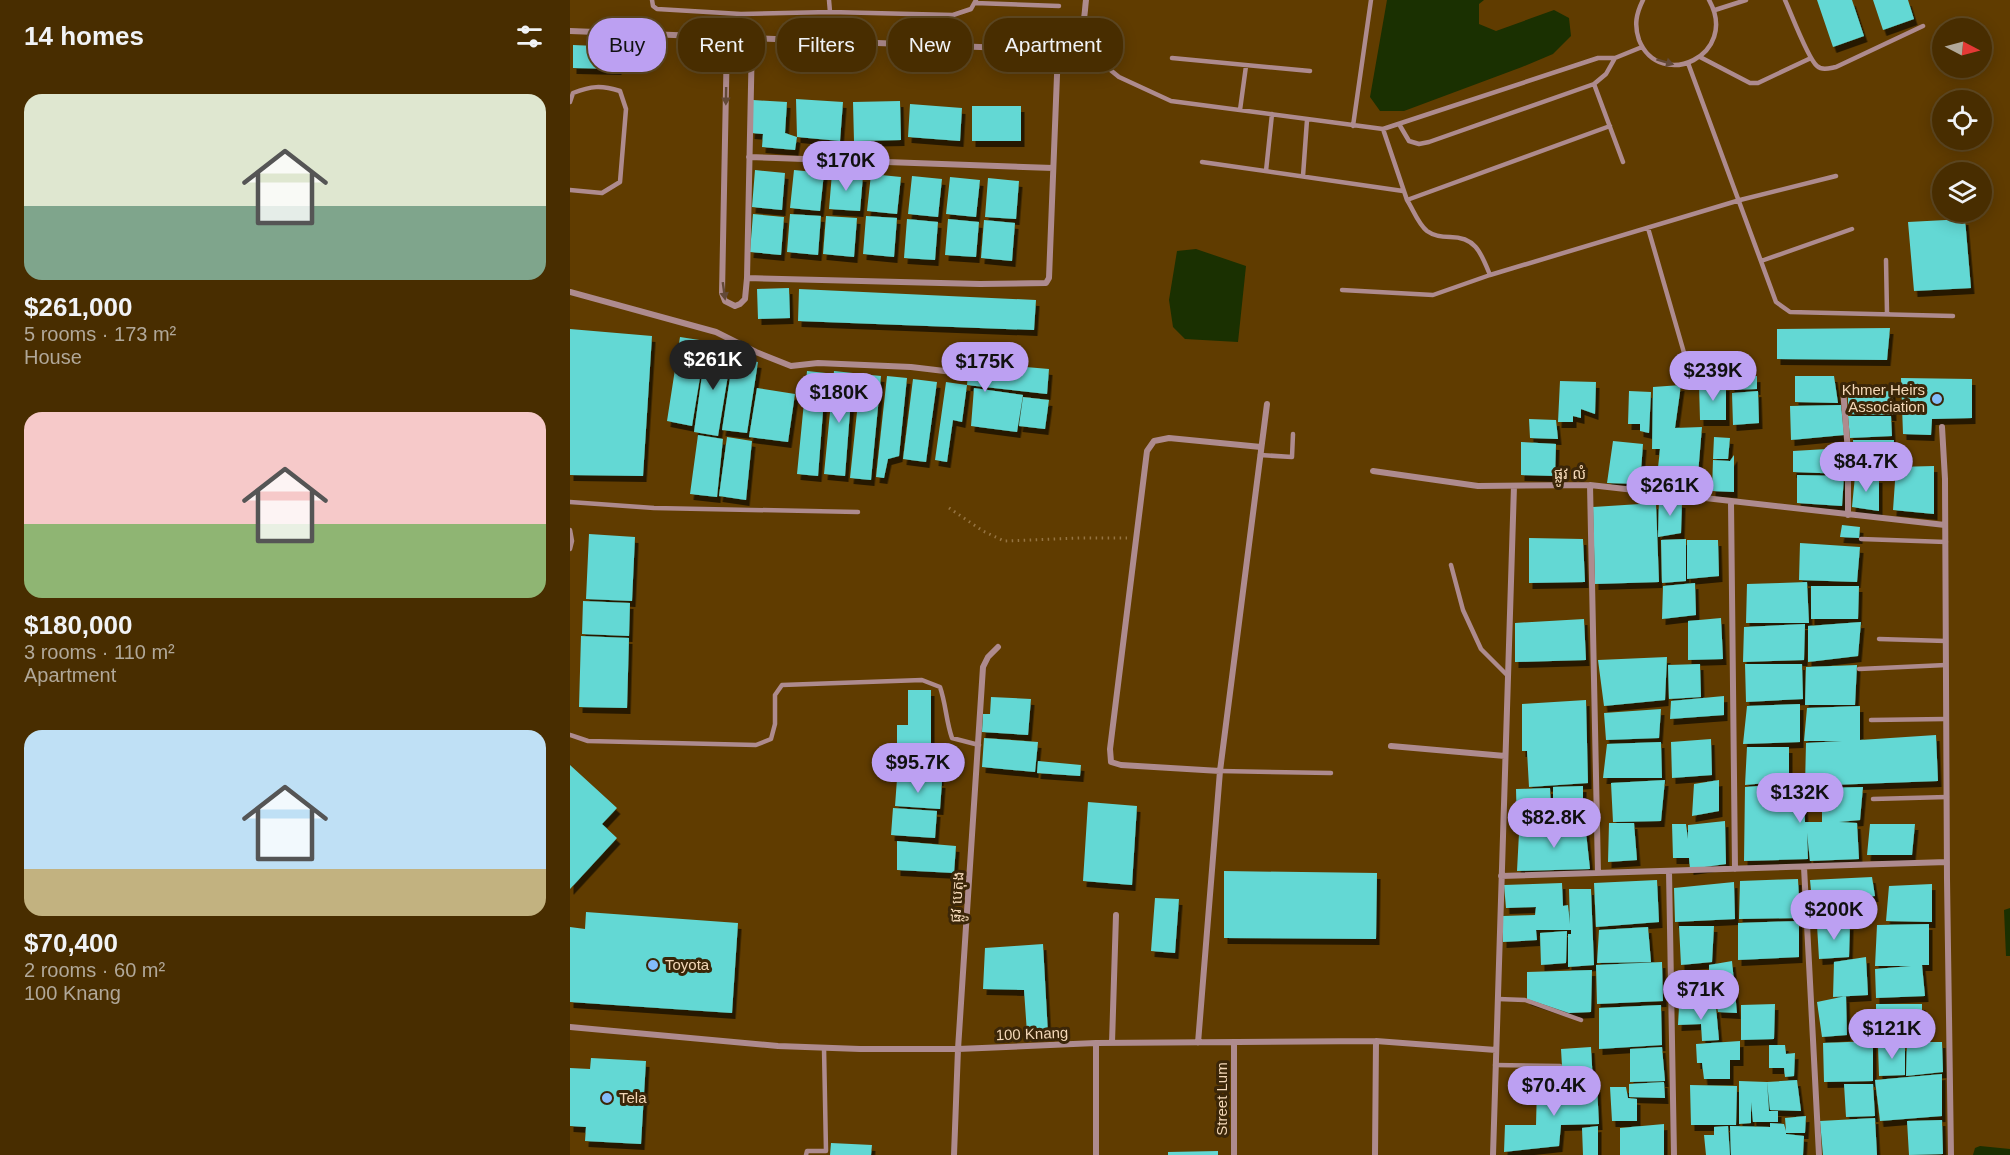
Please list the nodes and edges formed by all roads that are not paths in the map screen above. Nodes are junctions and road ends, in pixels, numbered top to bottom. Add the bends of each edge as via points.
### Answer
1 (652, 0) edge
2 (830, 0) edge
3 (1086, 0) edge
4 (1371, 0) edge
5 (1643, 0) edge
6 (1709, 0) edge
7 (1746, 0) edge
8 (1785, 0) edge
9 (975, 1) edge
10 (1059, 6) dead end
11 (1715, 10) junction
12 (830, 12) junction
13 (1084, 18) edge
14 (1923, 26) dead end
15 (570, 31) edge
16 (678, 36) edge
17 (765, 39) edge
18 (984, 47) edge
19 (1642, 47) junction
20 (1700, 57) junction
21 (1172, 58) dead end
22 (1615, 58) junction
23 (1811, 58) junction
24 (1688, 63) junction
25 (1246, 66) junction
26 (1310, 71) dead end
27 (726, 72) edge
28 (751, 72) edge
29 (1057, 72) edge
30 (1113, 72) edge
31 (1594, 84) junction
32 (570, 102) edge
33 (1240, 110) junction
34 (1272, 114) junction
35 (1307, 120) junction
36 (1399, 124) junction
37 (1353, 126) junction
38 (1610, 126) junction
39 (1383, 129) junction
40 (749, 157) junction
41 (1202, 162) dead end
42 (1623, 162) dead end
43 (1053, 168) junction
44 (1266, 171) junction
45 (1836, 176) dead end
46 (1303, 177) junction
47 (570, 190) edge
48 (1402, 191) junction
49 (1407, 200) junction
50 (1740, 200) junction
51 (1648, 228) junction
52 (1852, 229) dead end
53 (1886, 260) dead end
54 (1761, 261) junction
55 (1490, 275) junction
56 (747, 278) junction
57 (1342, 290) dead end
58 (570, 292) edge
59 (1887, 313) junction
60 (1953, 316) dead end
61 (1687, 363) dead end
62 (961, 373) dead end
63 (1843, 389) dead end
64 (1267, 404) dead end
65 (1942, 427) dead end
66 (1293, 434) dead end
67 (1261, 447) junction
68 (1260, 455) junction
69 (1373, 471) dead end
70 (1590, 485) junction
71 (1514, 486) junction
72 (570, 502) edge
73 (1731, 502) junction
74 (858, 512) dead end
75 (1848, 515) junction
76 (1945, 525) junction
77 (570, 530) edge
78 (1861, 539) dead end
79 (1946, 542) junction
80 (570, 549) edge
81 (1451, 565) dead end
82 (1879, 639) dead end
83 (1946, 641) junction
84 (998, 647) dead end
85 (1946, 665) junction
86 (1859, 669) dead end
87 (1508, 676) junction
88 (1946, 719) junction
89 (1871, 720) dead end
90 (570, 735) edge
91 (979, 744) junction
92 (1392, 746) dead end
93 (1505, 756) junction
94 (1220, 771) junction
95 (1331, 773) dead end
96 (1947, 797) junction
97 (1873, 799) dead end
98 (1947, 862) junction
99 (1804, 867) junction
100 (1735, 869) junction
101 (1670, 871) junction
102 (1598, 873) junction
103 (1501, 876) junction
104 (1116, 915) dead end
105 (1498, 999) junction
106 (1581, 1020) dead end
107 (570, 1027) edge
108 (1376, 1041) junction
109 (1234, 1042) junction
110 (1096, 1043) junction
111 (1112, 1043) junction
112 (1198, 1043) junction
113 (824, 1048) junction
114 (958, 1049) junction
115 (1496, 1050) junction
116 (1495, 1065) junction
117 (1560, 1066) dead end
118 (806, 1155) edge
119 (954, 1155) edge
120 (1096, 1155) edge
121 (1234, 1155) edge
122 (1375, 1155) edge
123 (1492, 1155) edge
124 (1674, 1155) edge
125 (1819, 1155) edge
126 (1951, 1155) edge

1 - 12 lane via 657,9 741,14
2 - 12 lane
3 - 13 street
4 - 37 lane
5 - 19 lane via 1636,13 1636,31
6 - 11 lane
7 - 11 lane
8 - 23 lane
9 - 10 lane
9 - 12 lane via 971,9 953,15
11 - 20 lane via 1715,36
14 - 23 lane via 1836,67 1825,69
15 - 16 street
17 - 18 street
19 - 22 lane
19 -> 24 lane via 1662,63
20 - 23 lane via 1758,83
20 - 24 lane
21 - 25 lane
22 - 31 lane via 1606,74
22 - 36 lane via 1598,58
24 - 50 lane
25 - 26 lane
25 - 33 lane
27 -> 56 street via 722,293 728,304 735,306 745,299
28 - 40 street
29 - 43 street
30 - 33 lane via 1171,101
31 - 36 lane via 1419,144 1409,141
31 - 38 lane
32 - 47 lane via 573,93 589,87 608,87 620,91 626,109 620,182 602,193
33 - 34 lane
34 - 35 lane
34 - 44 lane
35 - 37 lane
35 - 46 lane
36 - 39 lane
37 - 39 lane
38 - 42 lane
38 - 49 lane
39 - 48 lane
40 - 43 street
40 - 56 street
41 - 44 lane
43 - 56 street via 1046,284
44 - 46 lane
45 - 50 lane
46 - 48 lane
48 - 49 lane
49 - 55 lane via 1430,233 1470,241
50 - 51 lane
50 - 54 lane
51 - 55 lane
51 - 61 lane
52 - 54 lane
53 - 59 lane
54 - 59 lane via 1776,302 1790,312
55 - 57 lane via 1433,295
58 - 62 street via 716,332 791,366 829,363
59 - 60 lane
63 - 75 street
64 - 67 street
65 - 76 street
66 - 68 lane via 1292,457
67 - 68 street
67 - 94 street via 1169,438 1155,441 1147,451 1135,539 1111,762
68 - 94 street
69 - 71 street, ផ្លូវ លំ via 1478,486
70 - 71 street, ផ្លូវ លំ
70 - 73 street, ផ្លូវ លំ
70 - 102 street
71 - 87 street
72 - 74 lane via 654,508
73 - 75 street, ផ្លូវ លំ
73 - 100 street
75 - 76 street, ផ្លូវ លំ
76 - 79 street
77 - 80 lane
78 - 79 lane
79 - 83 street
81 - 87 lane via 1463,610 1481,649
82 - 83 lane
83 - 85 street
84 - 91 street, ផ្លូវ បេតុង via 983,667
85 - 86 lane
85 - 88 street
87 - 93 street
88 - 89 lane
88 - 96 street
90 - 91 lane via 588,741 756,745 771,739 775,695 782,685 922,680 940,687 952,738
91 - 114 street, ផ្លូវ បេតុង
92 - 93 street
93 - 103 street
94 - 95 lane
94 - 112 street
96 - 97 lane
96 - 98 street
98 - 99 street
98 - 126 street
99 - 100 street
99 - 125 street
100 - 101 street
101 - 102 street
101 - 124 street
102 - 103 street
103 - 105 street
104 - 111 street
105 - 106 lane via 1525,1000
105 - 115 street
107 - 113 street, 100 Knang
108 - 109 street, 100 Knang
108 - 115 street, 100 Knang
108 - 122 street
109 - 112 street, 100 Knang
109 - 121 street, Street Lum
110 - 111 street, 100 Knang
110 - 114 street, 100 Knang
110 - 120 street
111 - 112 street, 100 Knang
113 - 114 street, 100 Knang
113 - 118 lane via 826,1151 807,1151
114 - 119 street, ផ្លូវ បេតុង
115 - 116 street
116 - 117 lane
116 - 123 street

